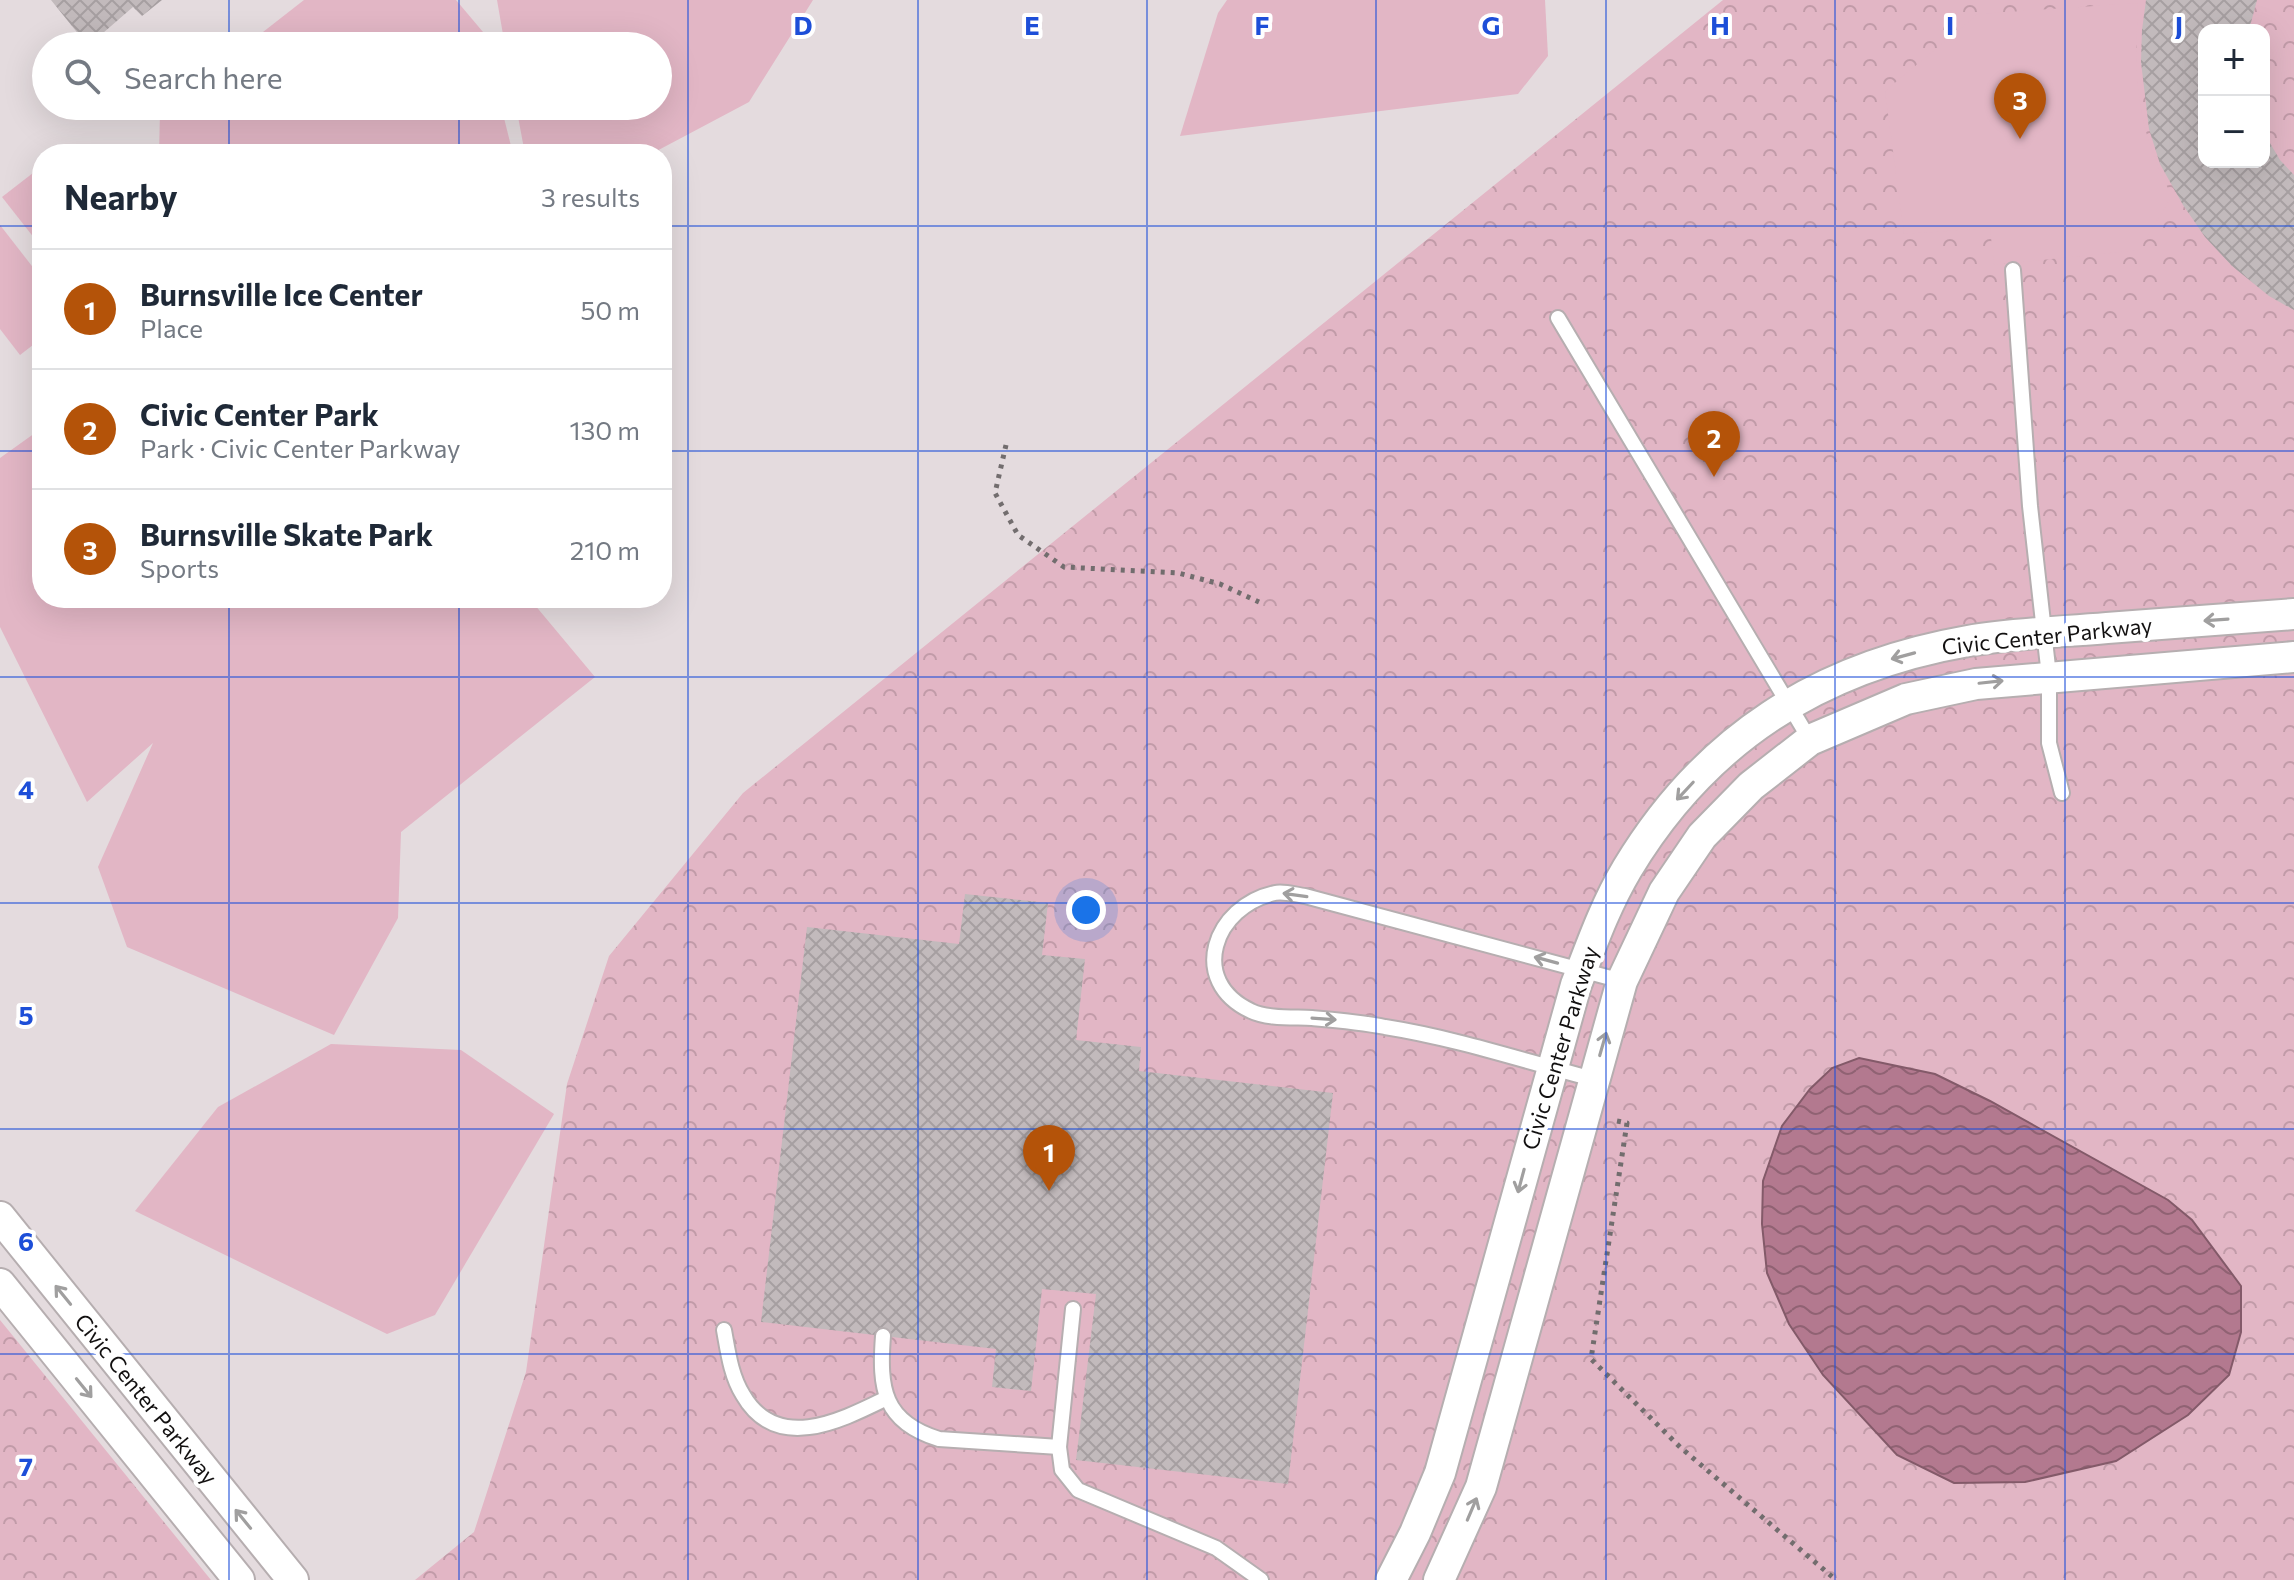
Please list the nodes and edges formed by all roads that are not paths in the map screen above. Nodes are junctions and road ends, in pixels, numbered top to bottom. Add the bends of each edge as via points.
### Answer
1 (2013, 270) dead end
2 (1558, 318) dead end
3 (2294, 614) edge
4 (2044, 633) junction
5 (2294, 657) edge
6 (2049, 676) junction
7 (1787, 703) junction
8 (1810, 740) junction
9 (2062, 793) dead end
10 (1582, 970) junction
11 (1622, 981) junction
12 (1553, 1068) junction
13 (1593, 1079) junction
14 (0, 1217) edge
15 (0, 1284) edge
16 (1073, 1309) dead end
17 (724, 1330) dead end
18 (883, 1336) dead end
19 (887, 1398) junction
20 (1059, 1447) junction
21 (239, 1580) edge
22 (293, 1580) edge
23 (1261, 1580) edge
24 (1391, 1580) edge
25 (1439, 1580) edge

1 - 4 lane
2 - 7 lane
3 -> 4 street, Civic Center Parkway
4 - 6 lane
4 -> 7 street, Civic Center Parkway via 1969,641 1894,658
5 - 6 street, Civic Center Parkway
8 -> 6 street, Civic Center Parkway via 1906,699
6 - 9 lane via 2049,743
7 - 8 lane
7 -> 10 street, Civic Center Parkway via 1721,754 1668,809 1620,883
8 - 11 street, Civic Center Parkway via 1751,786 1702,836 1664,892
10 - 11 lane
10 - 12 street, Civic Center Parkway
10 -> 12 lane via 1277,892 1251,902 1217,937 1217,981 1254,1013 1386,1027
13 -> 11 street, Civic Center Parkway
12 - 13 lane
12 -> 24 street, Civic Center Parkway via 1440,1473
25 -> 13 street, Civic Center Parkway via 1481,1487
22 -> 14 street, Civic Center Parkway
15 -> 21 street, Civic Center Parkway
16 - 20 lane
17 - 19 lane via 735,1380 744,1397 770,1421 808,1429
18 - 19 lane via 880,1369
19 - 20 lane via 907,1425 939,1439
20 - 23 lane via 1062,1470 1078,1490 1216,1548

